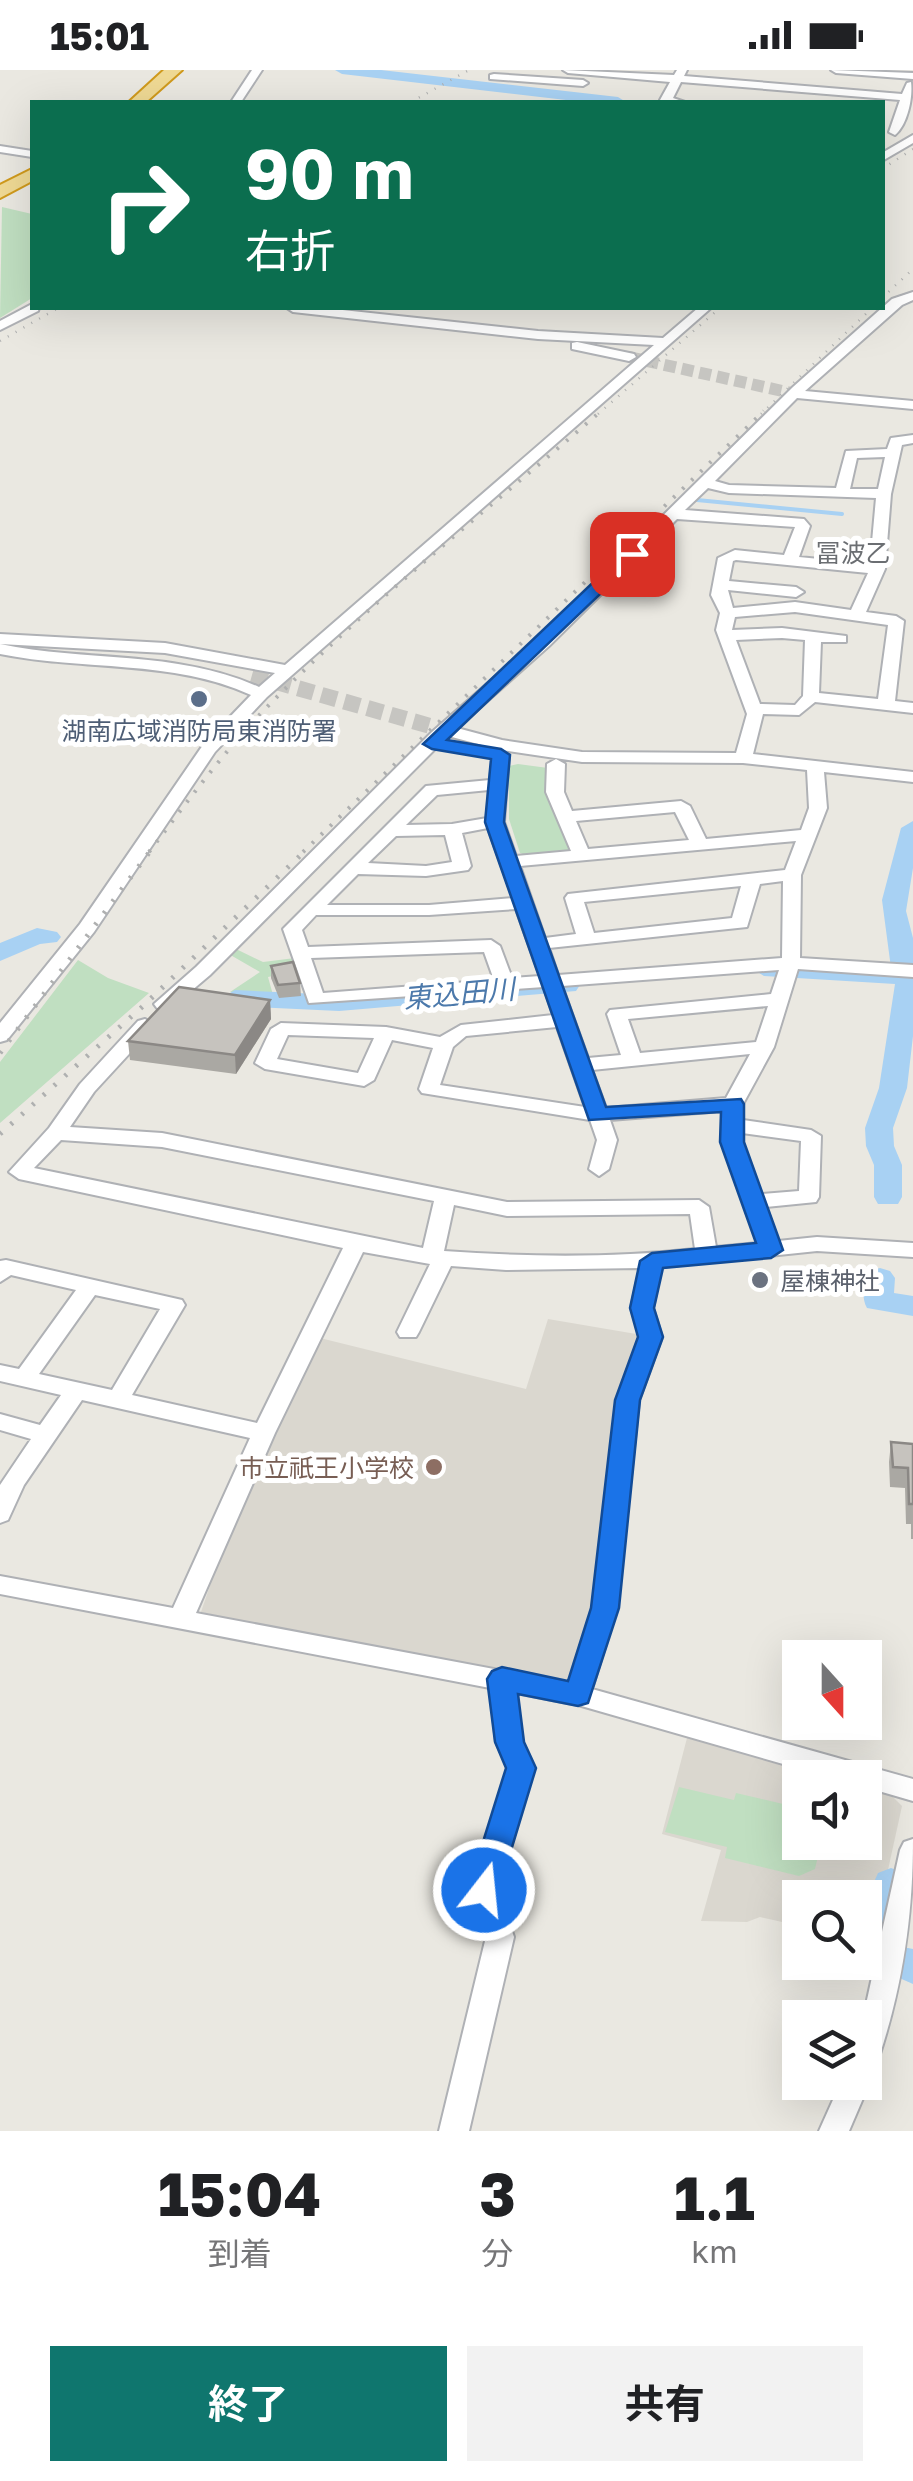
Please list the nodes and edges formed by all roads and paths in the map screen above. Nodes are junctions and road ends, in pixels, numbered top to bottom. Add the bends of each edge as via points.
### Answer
1 (174, 70) edge
2 (258, 70) edge
3 (568, 70) edge
4 (709, 70) edge
5 (836, 70) edge
6 (513, 74) edge
7 (553, 75) edge
8 (494, 76) dead end
9 (678, 91) edge
10 (799, 92) edge
11 (139, 100) edge
12 (237, 100) edge
13 (824, 100) edge
14 (885, 100) edge
15 (906, 102) edge
16 (885, 117) edge
17 (913, 136) edge
18 (0, 150) edge
19 (885, 152) edge
20 (30, 154) edge
21 (30, 175) edge
22 (0, 193) edge
23 (913, 296) edge
24 (30, 310) edge
25 (312, 310) edge
26 (703, 310) edge
27 (0, 326) edge
28 (538, 335) junction
29 (665, 342) junction
30 (629, 357) tunnel mouth
31 (793, 396) junction
32 (913, 404) edge
33 (913, 439) edge
34 (893, 453) junction
35 (706, 483) junction
36 (842, 493) junction
37 (884, 494) junction
38 (675, 514) junction
39 (790, 560) junction
40 (877, 569) junction
41 (720, 585) junction
42 (796, 592) dead end
43 (728, 614) junction
44 (856, 616) junction
45 (726, 636) junction
46 (813, 636) junction
47 (840, 639) dead end
48 (0, 644) edge
49 (285, 670) junction
50 (252, 675) tunnel mouth
51 (261, 694) junction
52 (811, 697) junction
53 (886, 706) junction
54 (913, 708) edge
55 (754, 709) junction
56 (453, 727) junction
57 (432, 744) junction
58 (501, 755) junction
59 (743, 758) junction
60 (681, 760) junction
61 (556, 764) junction
62 (815, 766) junction
63 (913, 777) edge
64 (498, 784) junction
65 (566, 817) junction
66 (494, 822) junction
67 (452, 829) junction
68 (391, 831) junction
69 (806, 835) junction
70 (699, 842) junction
71 (581, 855) junction
72 (508, 862) junction
73 (353, 868) junction
74 (792, 875) junction
75 (752, 879) junction
76 (523, 903) junction
77 (311, 910) junction
78 (586, 937) junction
79 (538, 944) junction
80 (301, 954) junction
81 (791, 962) junction
82 (913, 971) edge
83 (551, 982) junction
84 (505, 985) junction
85 (782, 999) junction
86 (562, 1015) junction
87 (386, 1033) junction
88 (0, 1036) edge
89 (444, 1044) junction
90 (764, 1047) junction
91 (632, 1060) junction
92 (580, 1066) junction
93 (732, 1114) junction
94 (598, 1115) junction
95 (56, 1134) junction
96 (599, 1169) dead end
97 (10, 1176) edge
98 (445, 1199) junction
99 (754, 1202) junction
100 (356, 1243) junction
101 (771, 1250) junction
102 (913, 1250) edge
103 (707, 1256) junction
104 (438, 1257) junction
105 (652, 1261) junction
106 (0, 1275) edge
107 (90, 1286) junction
108 (408, 1332) dead end
109 (0, 1373) edge
110 (24, 1379) junction
111 (75, 1392) junction
112 (119, 1398) junction
113 (0, 1422) edge
114 (264, 1433) junction
115 (43, 1434) junction
116 (0, 1514) edge
117 (0, 1586) edge
118 (181, 1619) junction
119 (502, 1679) junction
120 (578, 1695) junction
121 (913, 1790) edge
122 (913, 1850) edge
123 (881, 2000) edge
124 (848, 2100) edge
125 (454, 2131) edge
126 (834, 2131) edge

1 - 11 highway
2 - 12 street
3 - 9 street
4 - 10 street
5 - 15 street
6 - 7 street
6 - 8 street
7 - 9 street
9 - 10 street
10 - 13 street
10 - 14 street
15 - 16 street
15 - 17 street
17 - 19 street
18 - 20 street
21 - 22 highway
23 - 31 street via 853,338
24 - 27 street
25 - 28 street
26 - 29 street
28 - 29 street
28 - 30 street
29 - 49 street
31 - 32 street via 852,405
31 - 35 street
33 - 34 street via 896,441
34 - 36 street via 851,454
34 - 37 street
35 - 36 street
35 - 38 street
36 - 37 street
37 - 40 street
38 - 39 street via 799,522
38 - 56 street
39 - 40 street
39 - 41 street via 726,558
40 - 44 street
41 - 42 street
41 - 43 street
43 - 44 street via 795,607
43 - 45 street
44 - 53 street via 896,621
45 - 46 street
45 - 55 street
46 - 47 street
46 - 52 street
48 - 49 street via 166,648
48 - 50 street via 163,658
48 - 51 street via 163,666 239,682
49 - 51 street
51 - 88 street via 209,749 88,928
52 - 53 street
52 - 55 street via 800,710
53 - 54 street
55 - 59 street
56 - 57 street
56 - 60 street via 543,752
57 - 58 street
57 - 95 street via 166,1002 87,1088
58 - 61 street
58 - 64 street
59 - 60 street
59 - 62 street
60 - 61 street via 655,768
61 - 65 street via 555,792
62 - 63 street
62 - 69 street via 818,808
64 - 66 street
64 - 68 street via 432,790
65 - 70 street via 681,806
65 - 71 street
66 - 67 street
66 - 72 street
67 - 68 street
67 - 73 street via 462,866
68 - 73 street
69 - 70 street
69 - 74 street
70 - 71 street
71 - 72 street
72 - 76 street
73 - 77 street
74 - 75 street
74 - 81 street
75 - 78 street via 740,923
75 - 78 street via 574,898
76 - 77 street
76 - 79 street
77 - 80 street via 292,928
78 - 79 street
79 - 83 street
80 - 84 street via 491,946
80 - 84 street via 316,998
81 - 82 street
81 - 83 street
81 - 85 street
83 - 84 street
83 - 86 street
85 - 90 street
85 - 91 street via 617,1014
86 - 89 street via 461,1031
86 - 92 street
87 - 87 street via 281,1029 265,1064 364,1080
87 - 89 street
89 - 94 street via 429,1089
90 - 91 street
90 - 93 street
91 - 92 street
92 - 94 street
93 - 94 street
93 - 99 street via 732,1142
93 - 99 street via 811,1136 809,1197
94 - 96 street via 606,1140
95 - 97 street
95 - 98 street via 162,1140
97 - 100 street
98 - 103 street via 568,1212 699,1207
98 - 104 street
99 - 101 street
100 - 104 street
100 - 114 street
101 - 102 street via 845,1243
101 - 103 street
103 - 105 street
104 - 105 street
104 - 108 street
105 - 120 street via 642,1308 651,1337 628,1400 605,1608
106 - 107 street via 6,1267
107 - 110 street
107 - 112 street via 174,1305
109 - 110 street
110 - 111 street
111 - 112 street
111 - 115 street
112 - 114 street
113 - 115 street
114 - 118 street
115 - 116 street
117 - 118 street
118 - 119 street
119 - 120 street
119 - 125 street via 510,1742 521,1768 484,1890 500,1937
120 - 121 street
122 - 123 street
124 - 126 street

